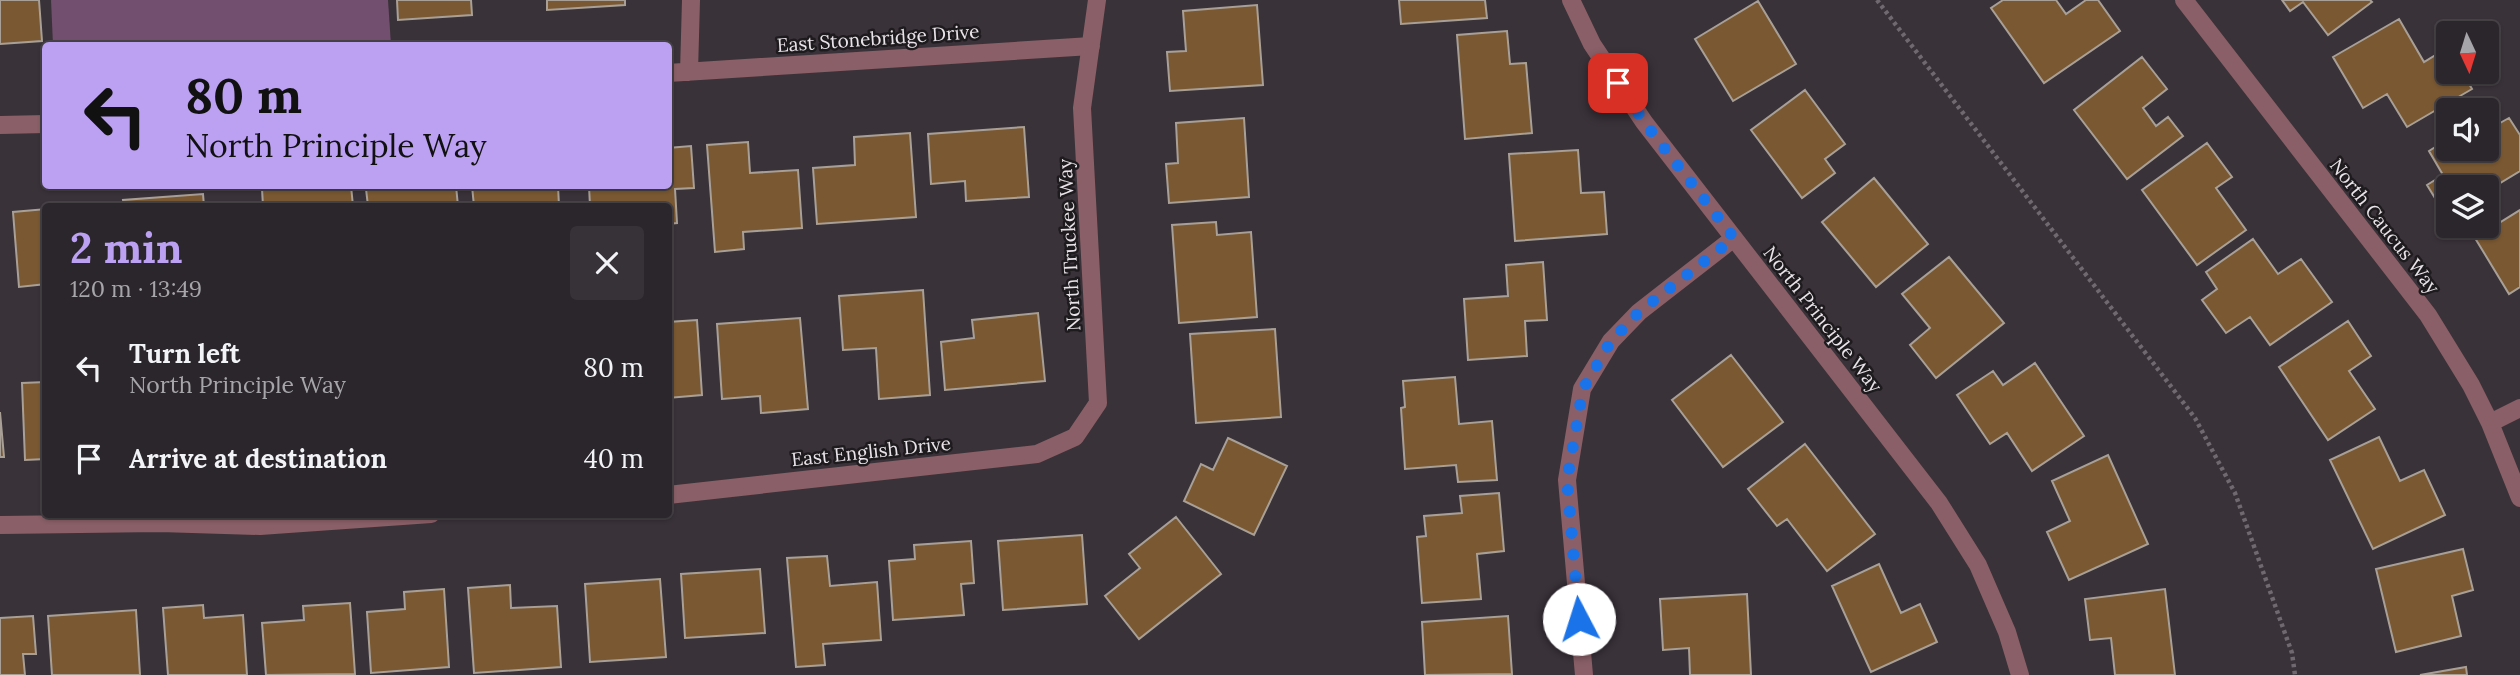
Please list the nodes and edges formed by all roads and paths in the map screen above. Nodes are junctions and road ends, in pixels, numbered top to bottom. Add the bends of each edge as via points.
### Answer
1 (691, 0) edge
2 (1097, 0) edge
3 (1572, 0) edge
4 (1878, 0) edge
5 (2184, 0) edge
6 (1091, 46) junction
7 (689, 72) junction
8 (672, 73) edge
9 (42, 124) edge
10 (0, 125) edge
11 (1734, 238) junction
12 (2520, 408) edge
13 (2490, 423) junction
14 (1075, 437) joint
15 (672, 495) edge
16 (2520, 498) edge
17 (373, 518) edge
18 (0, 525) edge
19 (1584, 675) edge
20 (2020, 675) edge
21 (2295, 675) edge

1 - 7 street
2 - 6 street, North Truckee Way
3 - 11 street, North Principle Way via 1592,44 1644,122
4 - 21 path via 2195,418 2235,493 2292,653
5 - 13 street, North Caucus Way via 2428,315
6 - 7 street, East Stonebridge Drive
6 - 14 street, North Truckee Way via 1082,108 1098,403
7 - 8 street, East Stonebridge Drive
9 - 10 street
11 - 19 street via 1639,312 1611,341 1583,389 1567,480
11 - 20 street, North Principle Way via 1940,503 1978,565
12 - 13 street
13 - 16 street, North Caucus Way
14 - 15 street, East English Drive via 1037,454
17 - 18 street via 260,526

